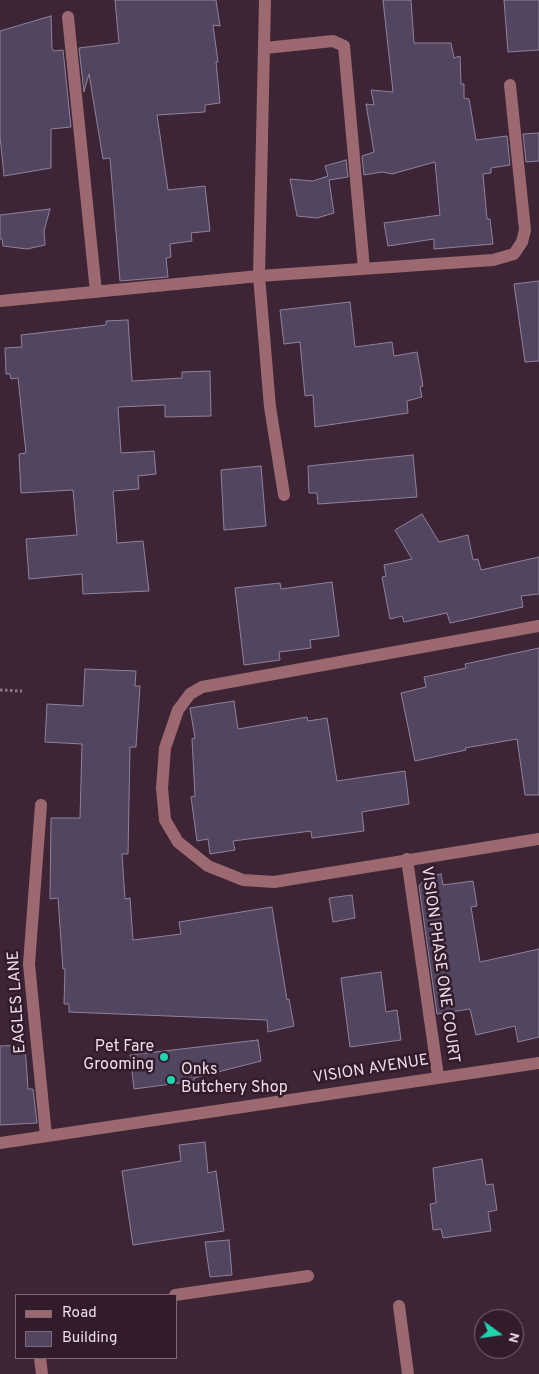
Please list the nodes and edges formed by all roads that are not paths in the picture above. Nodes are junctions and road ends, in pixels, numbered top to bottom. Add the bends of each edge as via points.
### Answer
1 (266, 0) edge
2 (68, 17) dead end
3 (265, 48) junction
4 (510, 85) dead end
5 (364, 269) junction
6 (259, 276) junction
7 (96, 292) junction
8 (0, 301) edge
9 (284, 495) dead end
10 (539, 626) edge
11 (41, 805) dead end
12 (539, 839) edge
13 (408, 859) junction
14 (539, 1063) edge
15 (438, 1076) junction
16 (46, 1136) junction
17 (0, 1143) edge
18 (308, 1276) dead end
19 (178, 1295) edge
20 (399, 1306) dead end
21 (40, 1359) edge
22 (42, 1374) edge
23 (408, 1374) edge

1 - 3 street
2 - 7 street
3 - 5 street via 333,41 344,46
3 - 6 street
4 - 5 street via 525,230 514,254 492,260
5 - 6 street
6 - 7 street
6 - 9 street via 270,406
7 - 8 street
10 - 13 street via 202,687 190,694 178,710 165,748 162,788 165,820 178,842 208,866 243,880 274,882
11 - 16 street, EAGLES LANE via 29,964
12 - 13 street
13 - 15 street, VISION PHASE ONE COURT
14 - 15 street, VISION AVENUE
15 - 16 street, VISION AVENUE
16 - 17 street, VISION AVENUE
18 - 19 street
20 - 23 street
21 - 22 street

